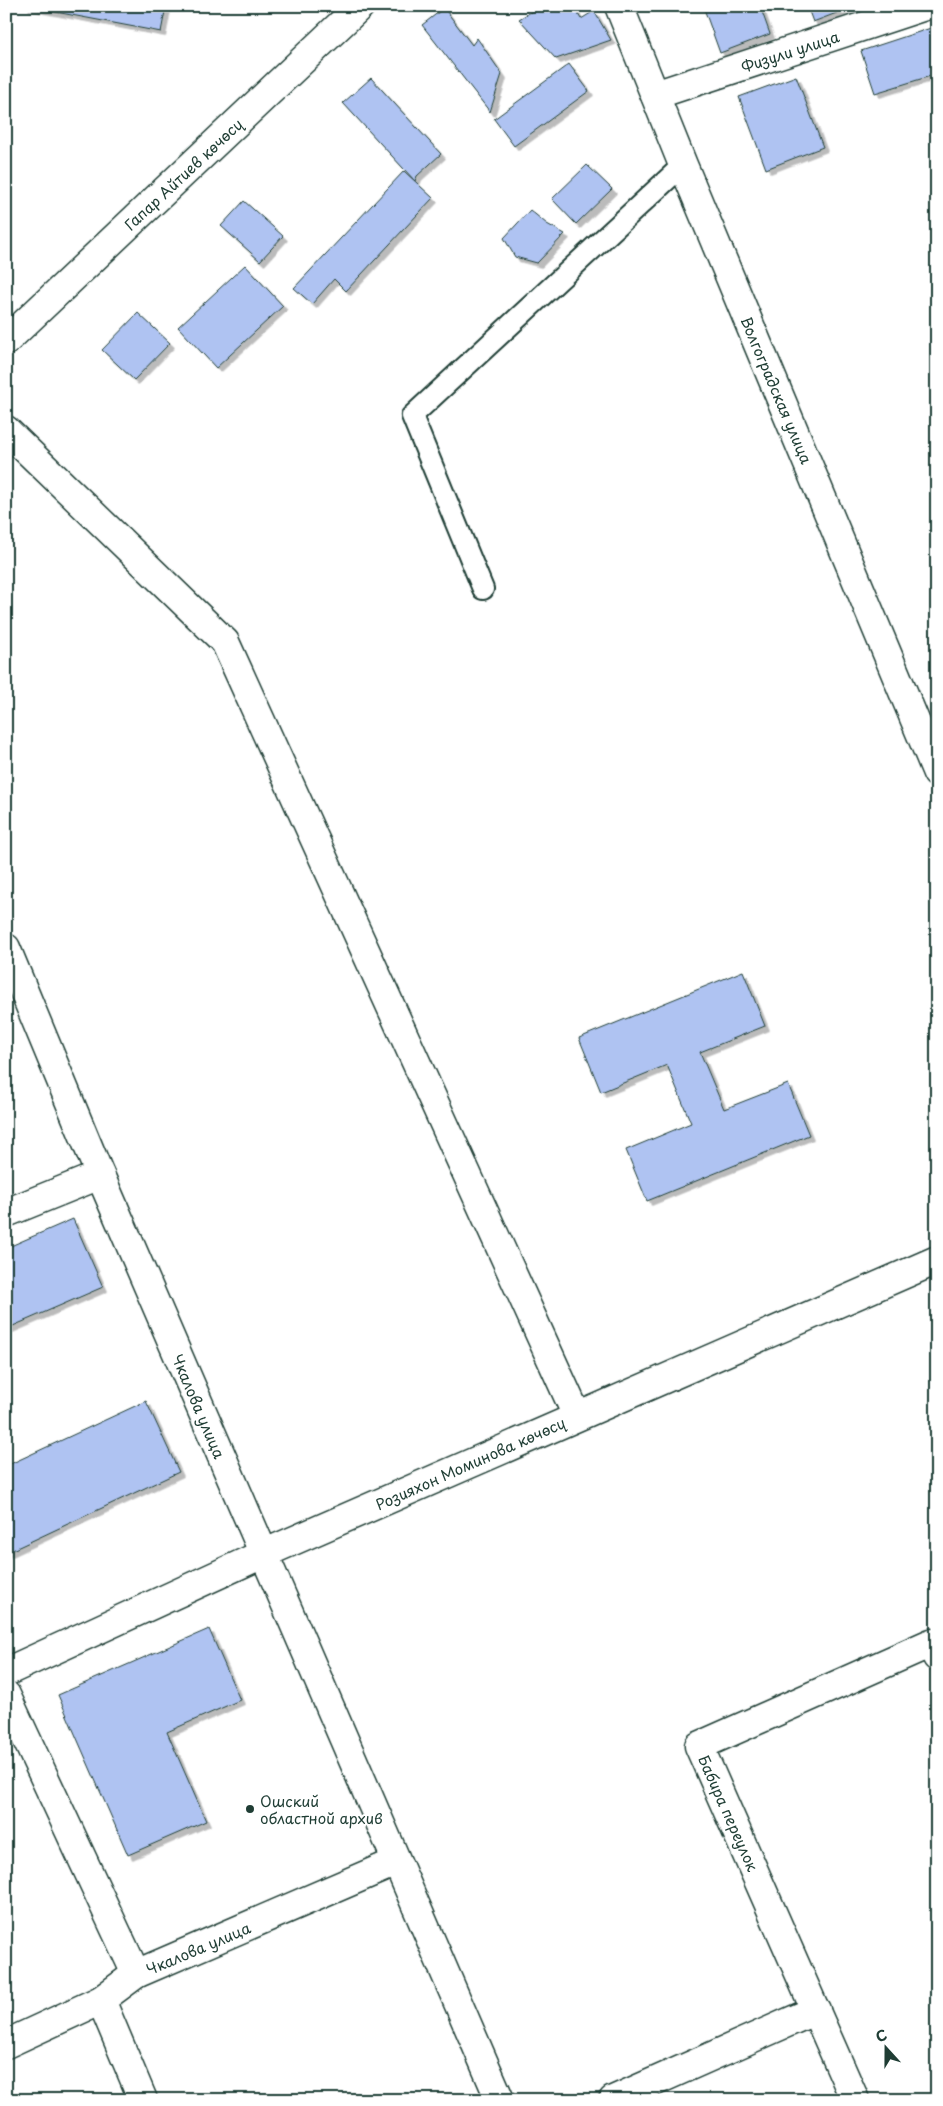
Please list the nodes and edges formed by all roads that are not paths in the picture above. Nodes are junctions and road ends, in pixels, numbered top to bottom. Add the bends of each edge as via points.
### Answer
1 (360, 6) edge
2 (619, 6) edge
3 (925, 6) edge
4 (655, 95) junction
5 (683, 165) junction
6 (6, 341) edge
7 (6, 430) edge
8 (483, 589) dead end
9 (937, 773) edge
10 (6, 948) edge
11 (100, 1175) junction
12 (6, 1213) edge
13 (937, 1260) edge
14 (577, 1416) junction
15 (263, 1554) junction
16 (937, 1657) edge
17 (6, 1672) edge
18 (6, 1695) edge
19 (396, 1862) junction
20 (136, 1974) junction
21 (100, 2000) junction
22 (816, 2010) junction
23 (6, 2044) edge
24 (144, 2100) edge
25 (500, 2100) edge
26 (613, 2100) edge
27 (855, 2100) edge

1 - 6 street, Гапар Айтиев көчөсү
2 - 4 street, Волгоградская улица
3 - 4 street, Физули улица
4 - 5 street, Волгоградская улица
5 - 8 lane via 412,416
5 - 9 street, Волгоградская улица
7 - 14 street via 225,642
10 - 11 street, Чкалова улица
11 - 12 street
11 - 15 street, Чкалова улица
13 - 14 street, Розияхон Моминова көчөсү
14 - 15 street, Розияхон Моминова көчөсү
15 - 17 street, Розияхон Моминова көчөсү
15 - 19 street, Чкалова улица
16 - 22 street, Бабира переулок via 931,1643 699,1746
18 - 20 street
19 - 20 street, Чкалова улица
19 - 25 street, Чкалова улица
20 - 21 street, Чкалова улица
21 - 23 street, Чкалова улица
21 - 24 street
22 - 26 street
22 - 27 street, Бабира переулок

